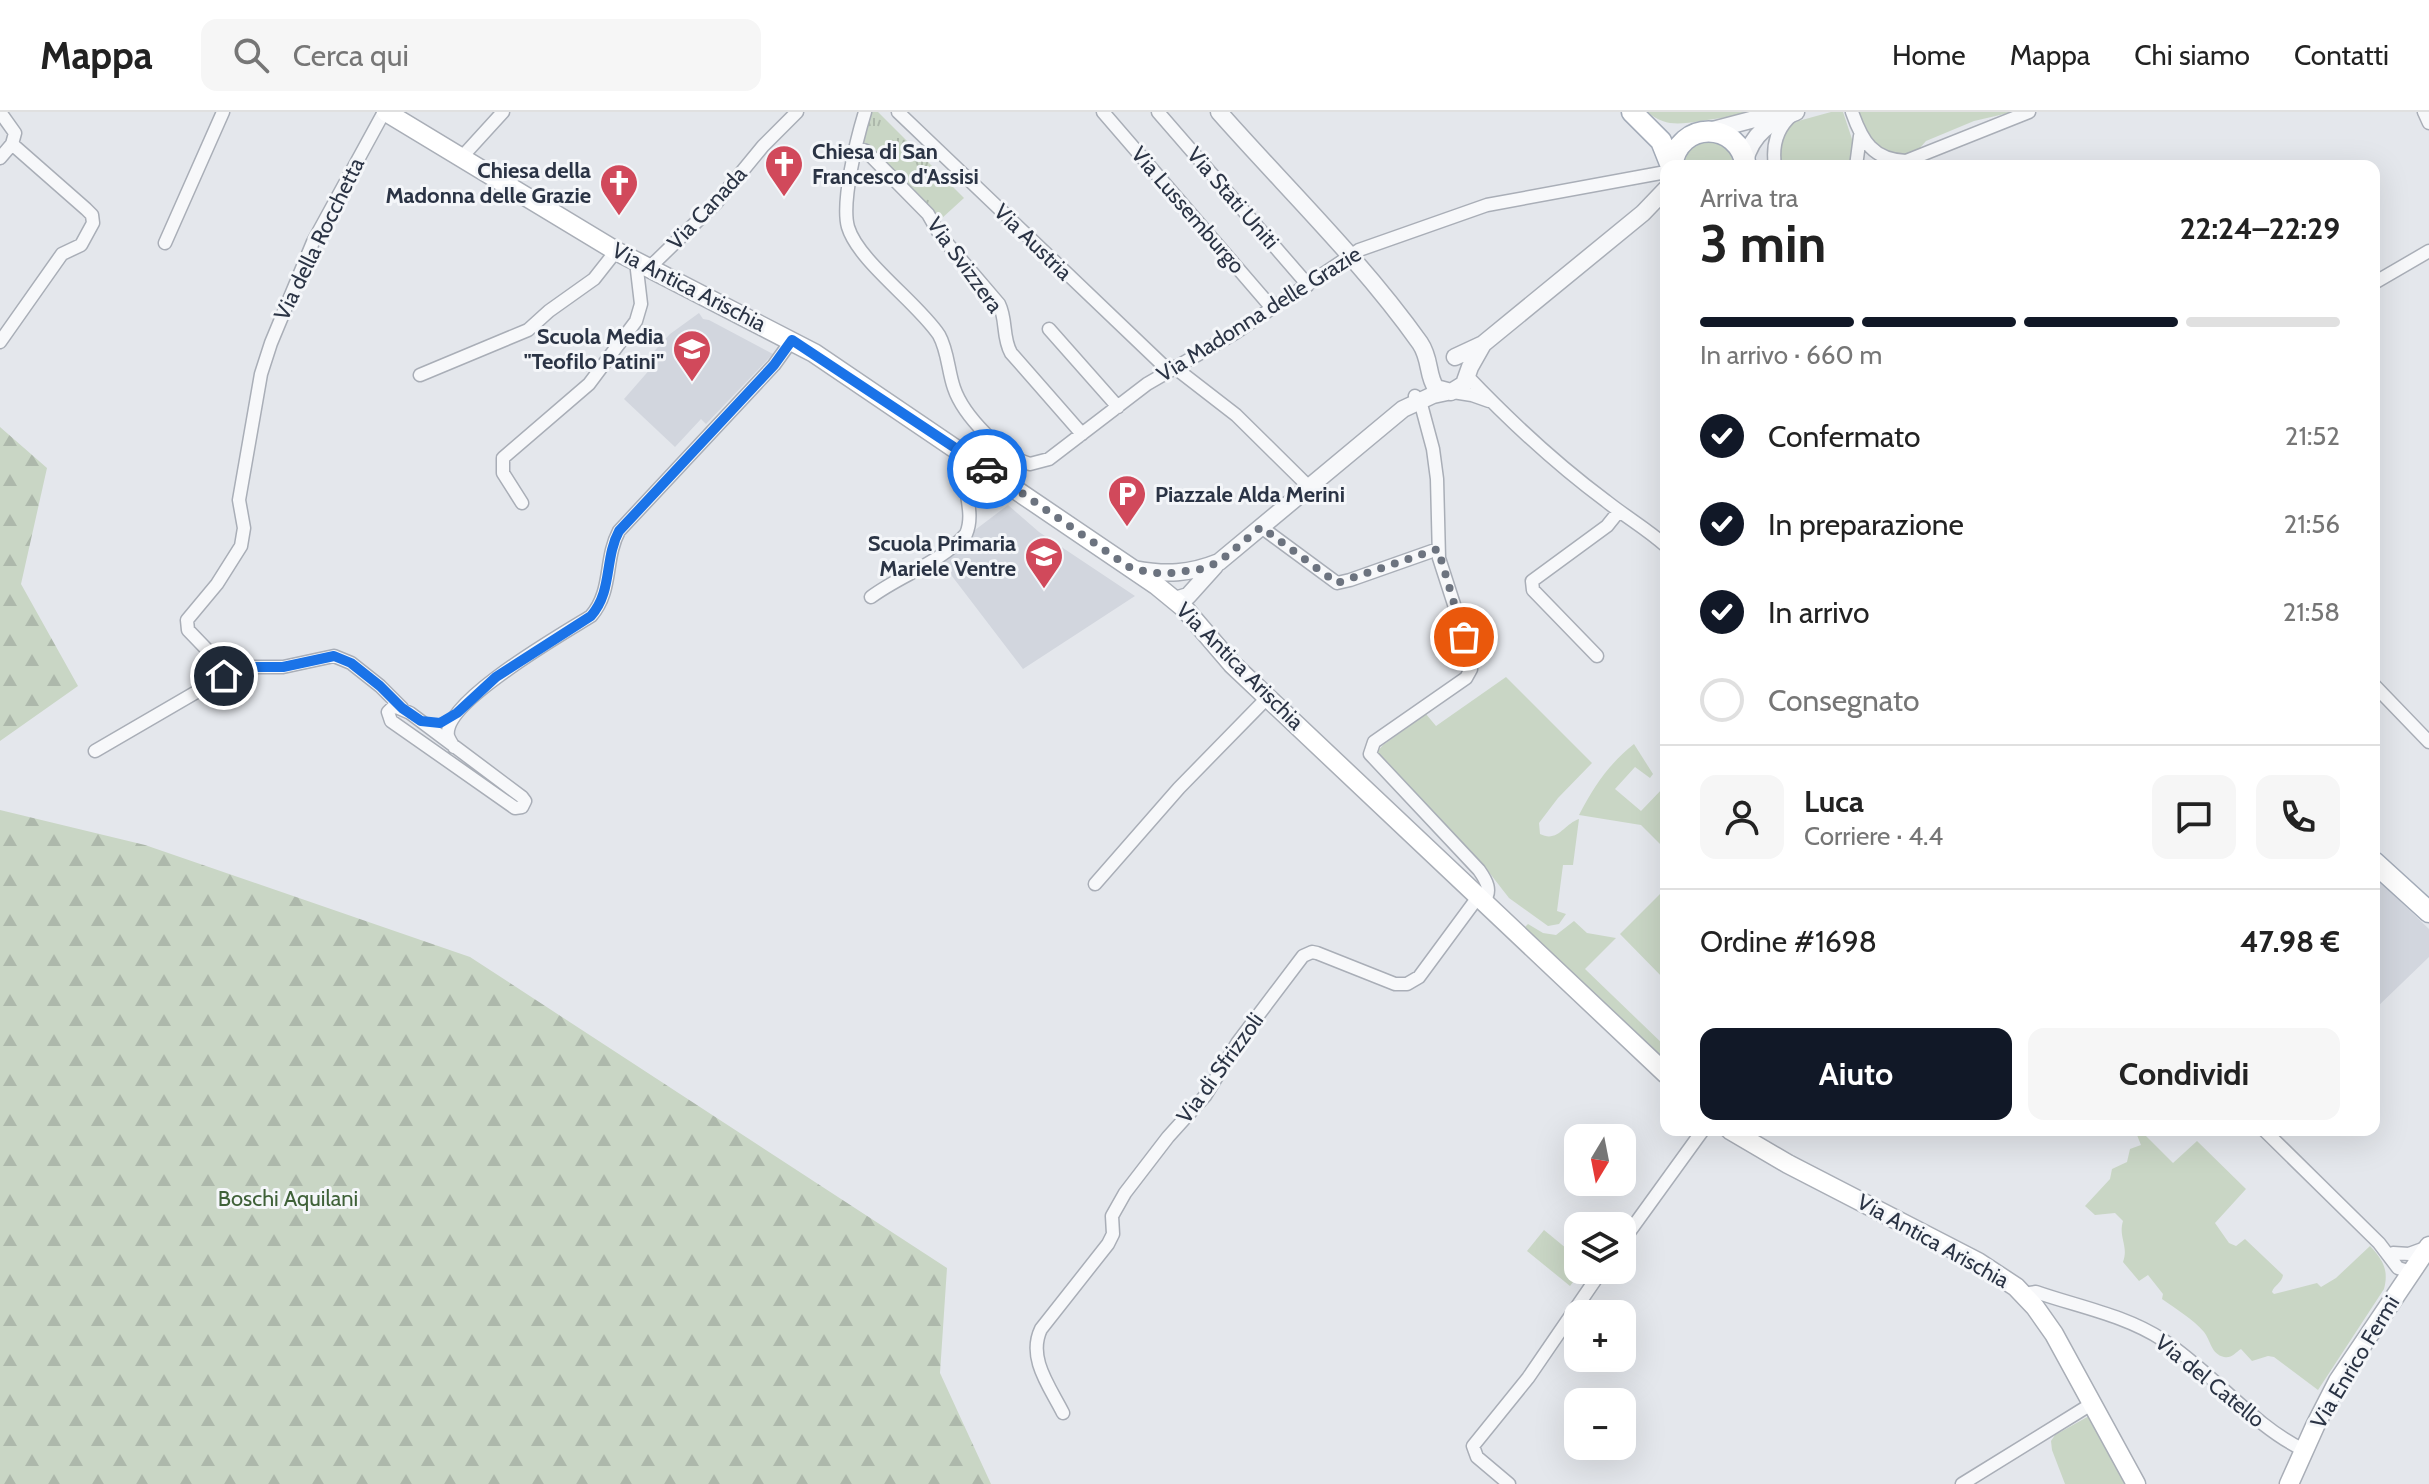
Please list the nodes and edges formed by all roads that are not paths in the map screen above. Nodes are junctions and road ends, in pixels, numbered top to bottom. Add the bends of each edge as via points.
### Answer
1 (0, 112) edge
2 (223, 112) edge
3 (385, 112) edge
4 (503, 112) edge
5 (797, 112) edge
6 (865, 112) edge
7 (1103, 112) edge
8 (1158, 112) edge
9 (1219, 112) edge
10 (1781, 112) edge
11 (1796, 112) edge
12 (1852, 112) edge
13 (2029, 112) edge
14 (2424, 112) edge
15 (902, 114) edge
16 (1636, 116) edge
17 (2429, 123) edge
18 (1703, 132) junction
19 (1860, 136) junction
20 (12, 144) junction
21 (856, 147) junction
22 (0, 158) edge
23 (461, 158) junction
24 (1669, 160) edge
25 (1674, 160) edge
26 (1745, 160) edge
27 (1747, 160) edge
28 (1775, 160) edge
29 (1857, 160) edge
30 (1878, 160) edge
31 (1907, 160) edge
32 (1660, 173) edge
33 (1638, 176) junction
34 (1654, 207) edge
35 (165, 243) dead end
36 (616, 251) junction
37 (2429, 251) edge
38 (1349, 256) junction
39 (644, 266) junction
40 (2380, 280) edge
41 (1308, 285) junction
42 (1272, 308) junction
43 (1049, 329) dead end
44 (792, 340) junction
45 (0, 342) edge
46 (1420, 344) junction
47 (1483, 344) junction
48 (1451, 357) junction
49 (1171, 369) junction
50 (1431, 372) junction
51 (420, 375) dead end
52 (1467, 375) junction
53 (1450, 392) junction
54 (1417, 398) junction
55 (1490, 402) junction
56 (1118, 407) junction
57 (1082, 434) junction
58 (1001, 448) junction
59 (968, 456) junction
60 (1014, 459) junction
61 (993, 473) junction
62 (1309, 487) junction
63 (522, 503) dead end
64 (1619, 511) junction
65 (1261, 527) junction
66 (1660, 541) edge
67 (1438, 549) junction
68 (1132, 569) junction
69 (1202, 575) junction
70 (871, 597) dead end
71 (1175, 600) junction
72 (1200, 626) junction
73 (1597, 656) dead end
74 (216, 663) junction
75 (2380, 691) edge
76 (1268, 697) junction
77 (395, 709) junction
78 (457, 713) junction
79 (421, 721) junction
80 (2429, 742) edge
81 (454, 747) junction
82 (95, 751) dead end
83 (2380, 867) edge
84 (1095, 884) dead end
85 (1480, 899) junction
86 (2429, 912) edge
87 (1660, 1068) edge
88 (1699, 1136) edge
89 (1740, 1136) edge
90 (2270, 1136) edge
91 (1636, 1223) edge
92 (2429, 1246) edge
93 (2392, 1256) junction
94 (2411, 1272) junction
95 (1592, 1284) edge
96 (2023, 1294) junction
97 (2395, 1296) junction
98 (2093, 1403) junction
99 (1063, 1413) dead end
100 (2304, 1450) junction
101 (1509, 1484) edge
102 (1962, 1484) edge
103 (2136, 1484) edge
104 (2289, 1484) edge

1 - 20 street via 14,129
2 - 35 street
3 - 23 main road, Via Antica Arischia
3 - 74 street, Via della Rocchetta via 313,242 261,374 239,500 241,546 187,620 188,630
4 - 23 street
5 - 39 street, Via Canada via 717,202
6 - 21 street
7 - 42 street, Via Lussemburgo
8 - 41 street, Via Stati Uniti
9 - 38 street
10 - 18 street
11 - 27 street via 1760,132
11 - 28 street via 1778,134
12 - 19 street
13 - 31 street
14 - 17 street
15 - 49 street, Via Austria
16 - 18 main road via 1664,130
16 - 24 main road via 1661,141
18 - 25 main road via 1680,145
18 - 26 main road via 1733,140
19 - 29 street
19 - 30 street
20 - 22 street
20 - 45 street via 86,209 93,223 81,245 62,254
21 - 57 street, Via Svizzera via 928,214 999,304 1011,353
21 - 58 street via 846,210 851,236 939,335 958,399
23 - 36 main road, Via Antica Arischia
32 - 33 street, Via Madonna delle Grazie
33 - 34 street via 1654,189
33 - 38 street, Via Madonna delle Grazie via 1487,205
34 - 47 street
36 - 39 main road, Via Antica Arischia
36 - 51 street via 594,279 528,330
37 - 40 street
38 - 41 street, Via Madonna delle Grazie
38 - 46 street
39 - 44 main road, Via Antica Arischia
39 - 63 street via 637,270 641,304 636,321 589,384 503,458 503,473
41 - 42 street, Via Madonna delle Grazie
42 - 49 street, Via Madonna delle Grazie
43 - 56 street
44 - 59 main road, Via Antica Arischia
44 - 78 street via 619,531 607,588 591,616 496,677
46 - 48 street
46 - 50 street
47 - 48 street
47 - 52 street
48 - 50 street via 1439,359
48 - 52 street via 1463,363
49 - 56 street, Via Madonna delle Grazie
49 - 62 street, Via Austria via 1236,415
50 - 53 street via 1435,386
50 - 54 street
52 - 53 street via 1463,386
52 - 55 street
53 - 54 street
53 - 55 street
54 - 62 street
54 - 67 street via 1433,449
55 - 64 street
56 - 57 street, Via Madonna delle Grazie
57 - 60 street, Via Madonna delle Grazie via 1041,463
58 - 60 street
58 - 61 street
59 - 61 main road, Via Antica Arischia
59 - 70 street via 966,534 933,562
60 - 61 street
61 - 68 main road, Via Antica Arischia
62 - 65 street
64 - 66 street
64 - 73 street via 1607,526 1532,581 1533,590
65 - 67 street via 1337,583
65 - 69 street
67 - 85 street via 1471,657 1470,673 1374,742 1370,754 1479,870 1488,888 1488,895
68 - 69 street
68 - 71 main road, Via Antica Arischia
69 - 71 street via 1185,580
69 - 72 street via 1195,606
71 - 72 main road, Via Antica Arischia
72 - 76 main road, Via Antica Arischia
74 - 77 street via 229,683 249,667 283,667 334,656 380,686
74 - 82 street via 215,675 205,687
75 - 80 street
76 - 84 street
76 - 85 main road, Via Antica Arischia
77 - 79 street
77 - 81 street via 391,721 515,808 522,807 522,797
78 - 79 street via 440,723
78 - 81 street via 448,731
79 - 81 street
83 - 86 main road
85 - 87 main road, Via Antica Arischia
85 - 99 street, Via di Sfrizzoli via 1419,977 1407,984 1390,983 1317,953 1303,956 1205,1096 1125,1193 1112,1216 1111,1239 1041,1329 1037,1359
88 - 91 street
89 - 96 main road, Via Antica Arischia via 1978,1262
90 - 93 street
92 - 93 street
92 - 94 main road, Via Enrico Fermi
93 - 94 street via 2402,1270
93 - 97 street via 2398,1279
94 - 97 main road, Via Enrico Fermi
95 - 101 street via 1473,1446 1477,1457
96 - 98 main road, Via Antica Arischia via 2054,1334
96 - 100 street, Via del Catello via 2036,1292 2148,1331 2215,1379 2275,1434
97 - 100 main road, Via Enrico Fermi via 2343,1373
98 - 102 street
98 - 103 main road, Via Antica Arischia
100 - 104 main road, Via Enrico Fermi

